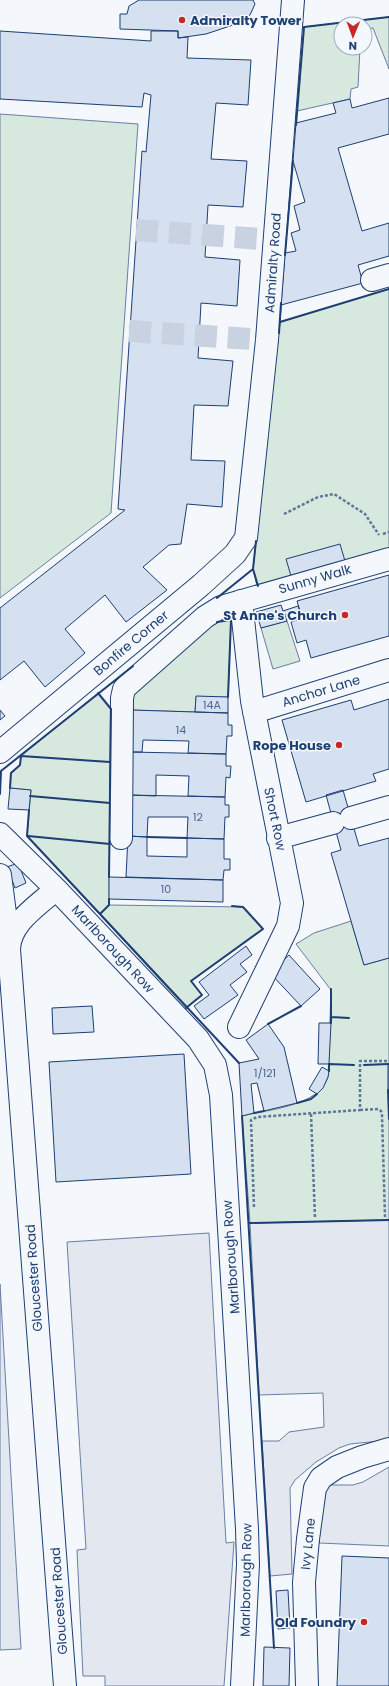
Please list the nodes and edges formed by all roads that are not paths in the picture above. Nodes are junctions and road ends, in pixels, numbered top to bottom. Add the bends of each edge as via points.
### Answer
1 (293, 0) edge
2 (248, 526) joint
3 (389, 559) edge
4 (242, 601) junction
5 (389, 670) edge
6 (254, 712) junction
7 (0, 752) edge
8 (389, 807) edge
9 (0, 834) edge
10 (121, 838) dead end
11 (278, 838) junction
12 (0, 875) edge
13 (56, 889) junction
14 (9, 949) junction
15 (239, 1027) dead end
16 (8, 1047) edge
17 (389, 1449) edge
18 (65, 1686) edge
19 (242, 1686) edge
20 (307, 1686) edge

1 - 2 street, Admiralty Road via 267,340
2 - 7 street, Bonfire Corner via 246,538 235,554 202,585
3 - 4 street, Sunny Walk
4 - 6 street, Short Row via 249,688
4 - 10 street, Sunny Walk via 221,607 205,617 124,689
5 - 6 street, Anchor Lane
6 - 11 street, Short Row
8 - 11 street
9 - 13 street, Marlborough Row
11 - 15 street, Short Row via 291,893 292,911 288,926
12 - 14 street
13 - 14 street, Gloucester Road via 17,925 10,935
13 - 19 street, Marlborough Row via 198,1039 218,1074 248,1530
14 - 16 street, Gloucester Road
16 - 18 street, Gloucester Road
17 - 20 street, Ivy Lane via 337,1468 321,1478 315,1488 304,1582

